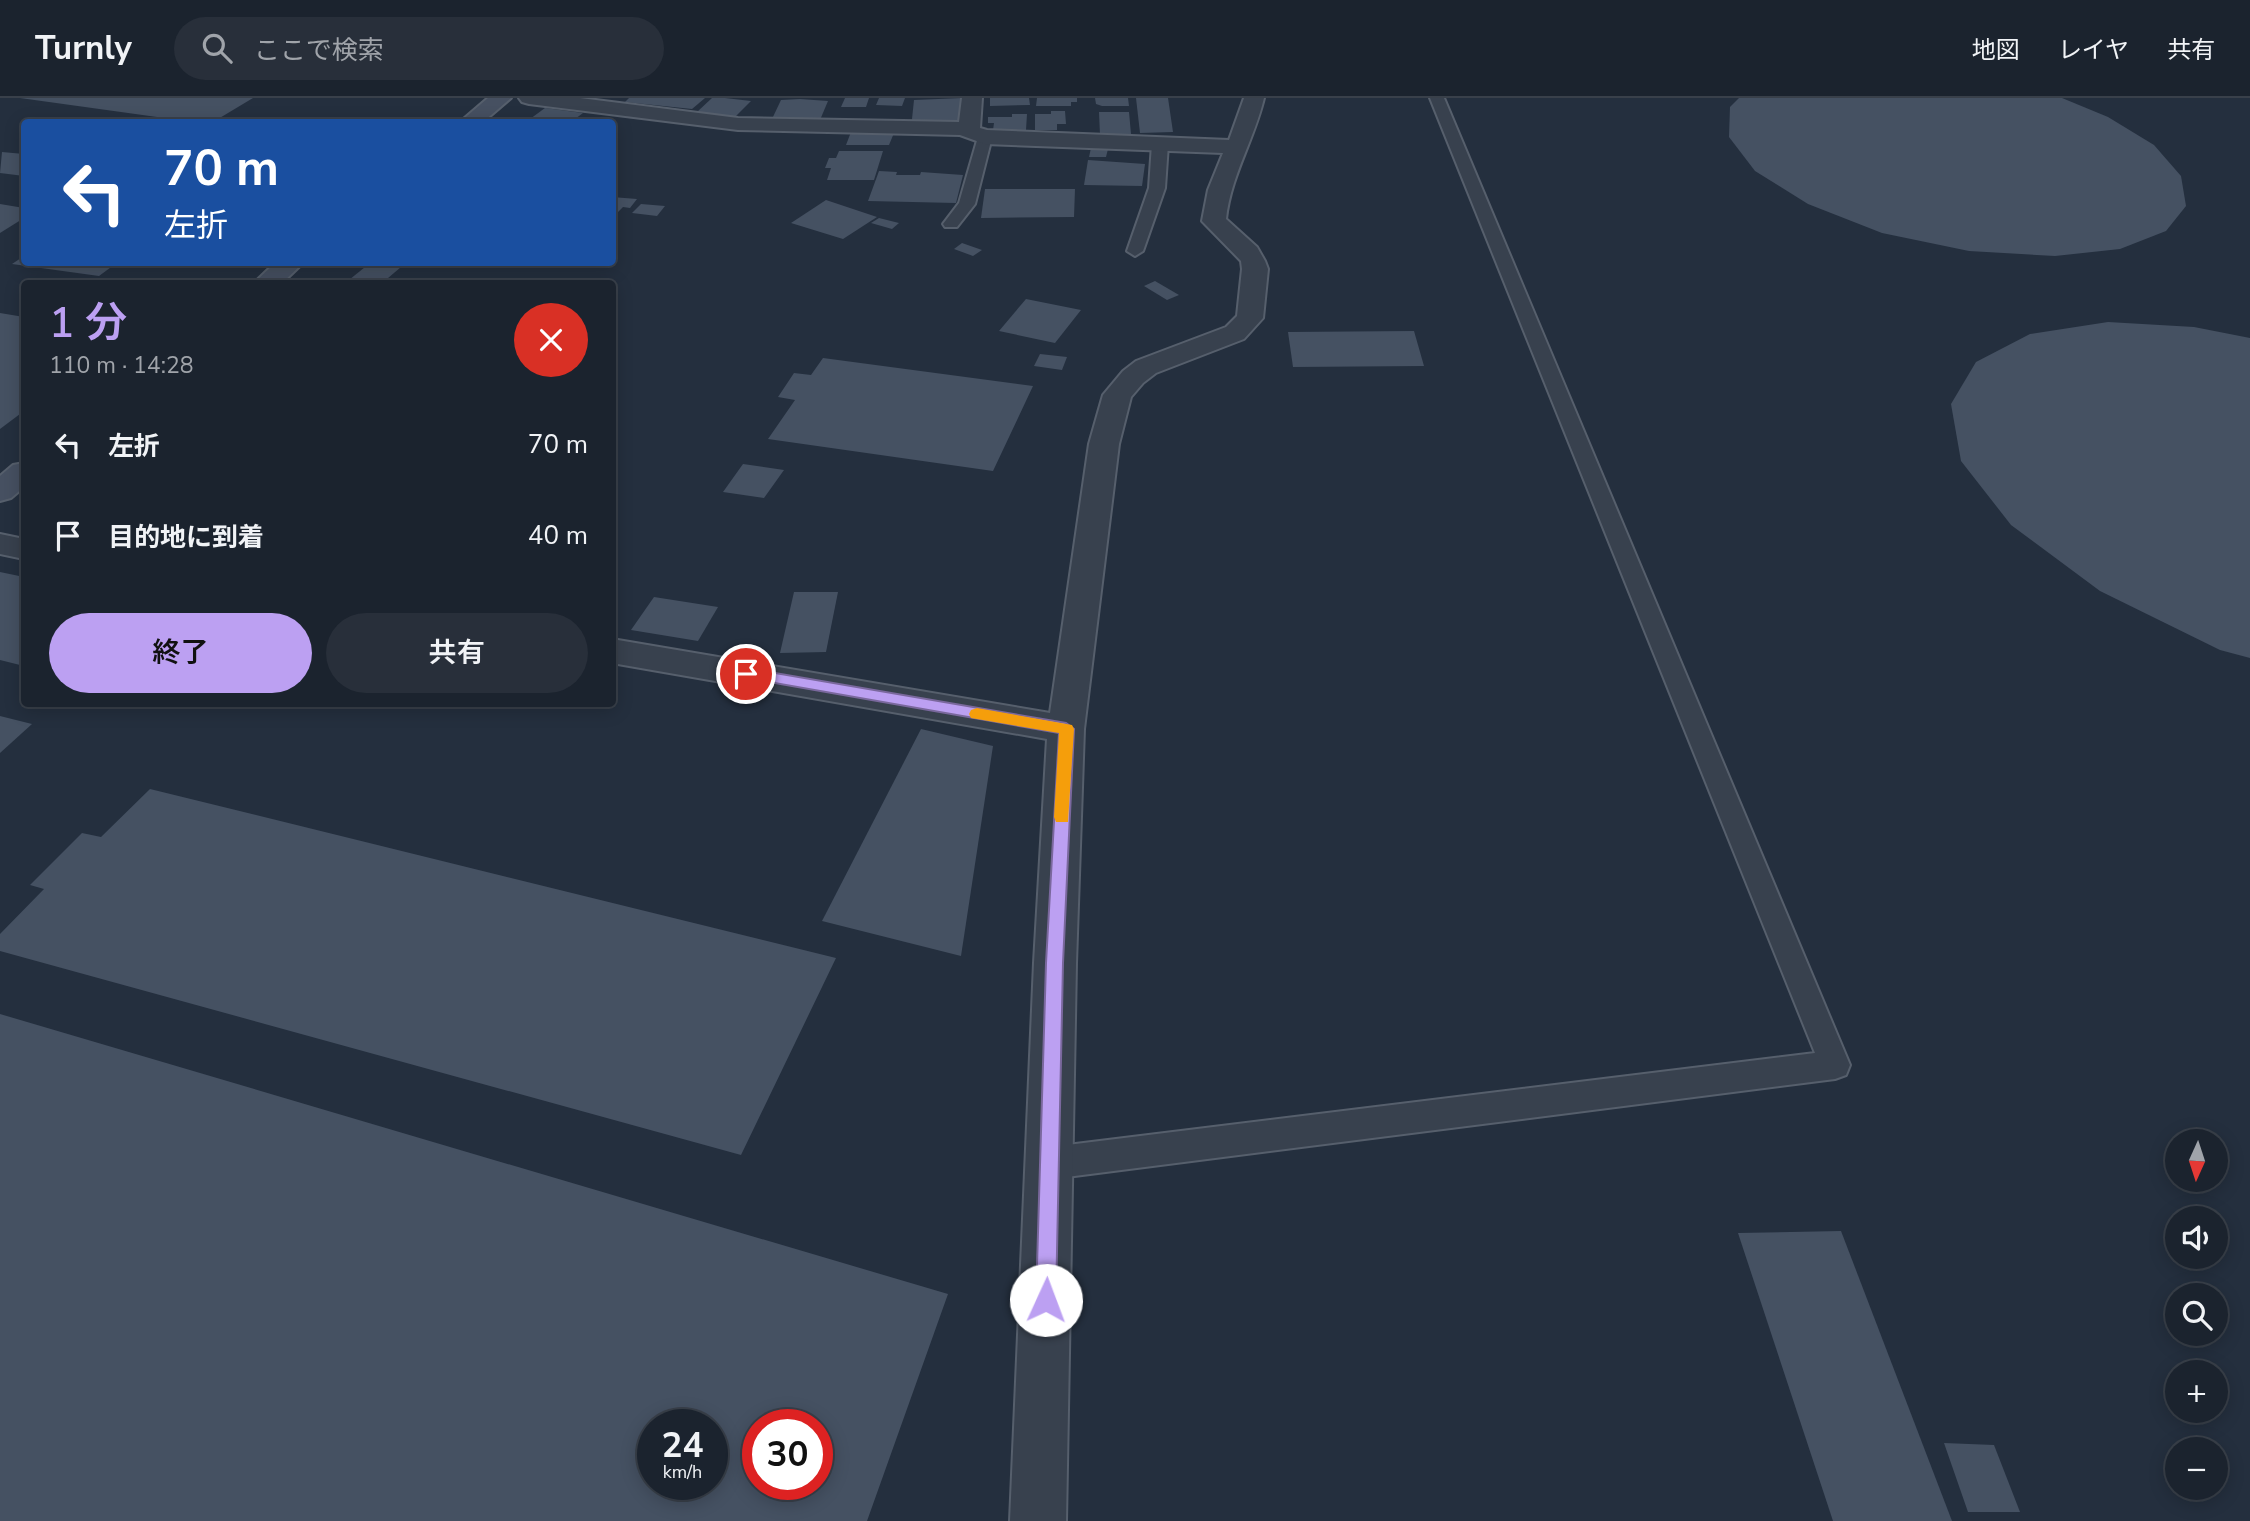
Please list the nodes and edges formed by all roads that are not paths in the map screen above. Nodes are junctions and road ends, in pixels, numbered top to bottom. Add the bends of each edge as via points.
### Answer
1 (501, 98) edge
2 (528, 98) edge
3 (972, 98) edge
4 (1254, 98) edge
5 (1437, 98) edge
6 (474, 119) edge
7 (977, 133) junction
8 (1160, 144) junction
9 (1239, 147) junction
10 (951, 224) dead end
11 (1135, 251) dead end
12 (287, 266) edge
13 (270, 280) edge
14 (21, 474) edge
15 (0, 491) edge
16 (0, 544) edge
17 (21, 548) edge
18 (616, 651) edge
19 (1066, 729) junction
20 (1051, 1163) junction
21 (1038, 1521) edge

1 - 6 street
2 - 7 street via 738,124
3 - 7 street
4 - 9 street
5 - 20 lane via 1836,1065
7 - 8 street
7 - 10 lane via 967,204
8 - 9 street
8 - 11 lane via 1157,188
9 - 19 street via 1217,197 1214,221 1253,261 1250,318 1235,333 1146,367 1117,395 1104,443
12 - 13 street
14 - 15 street
16 - 17 street
18 - 19 street
19 - 20 street
20 - 21 street

